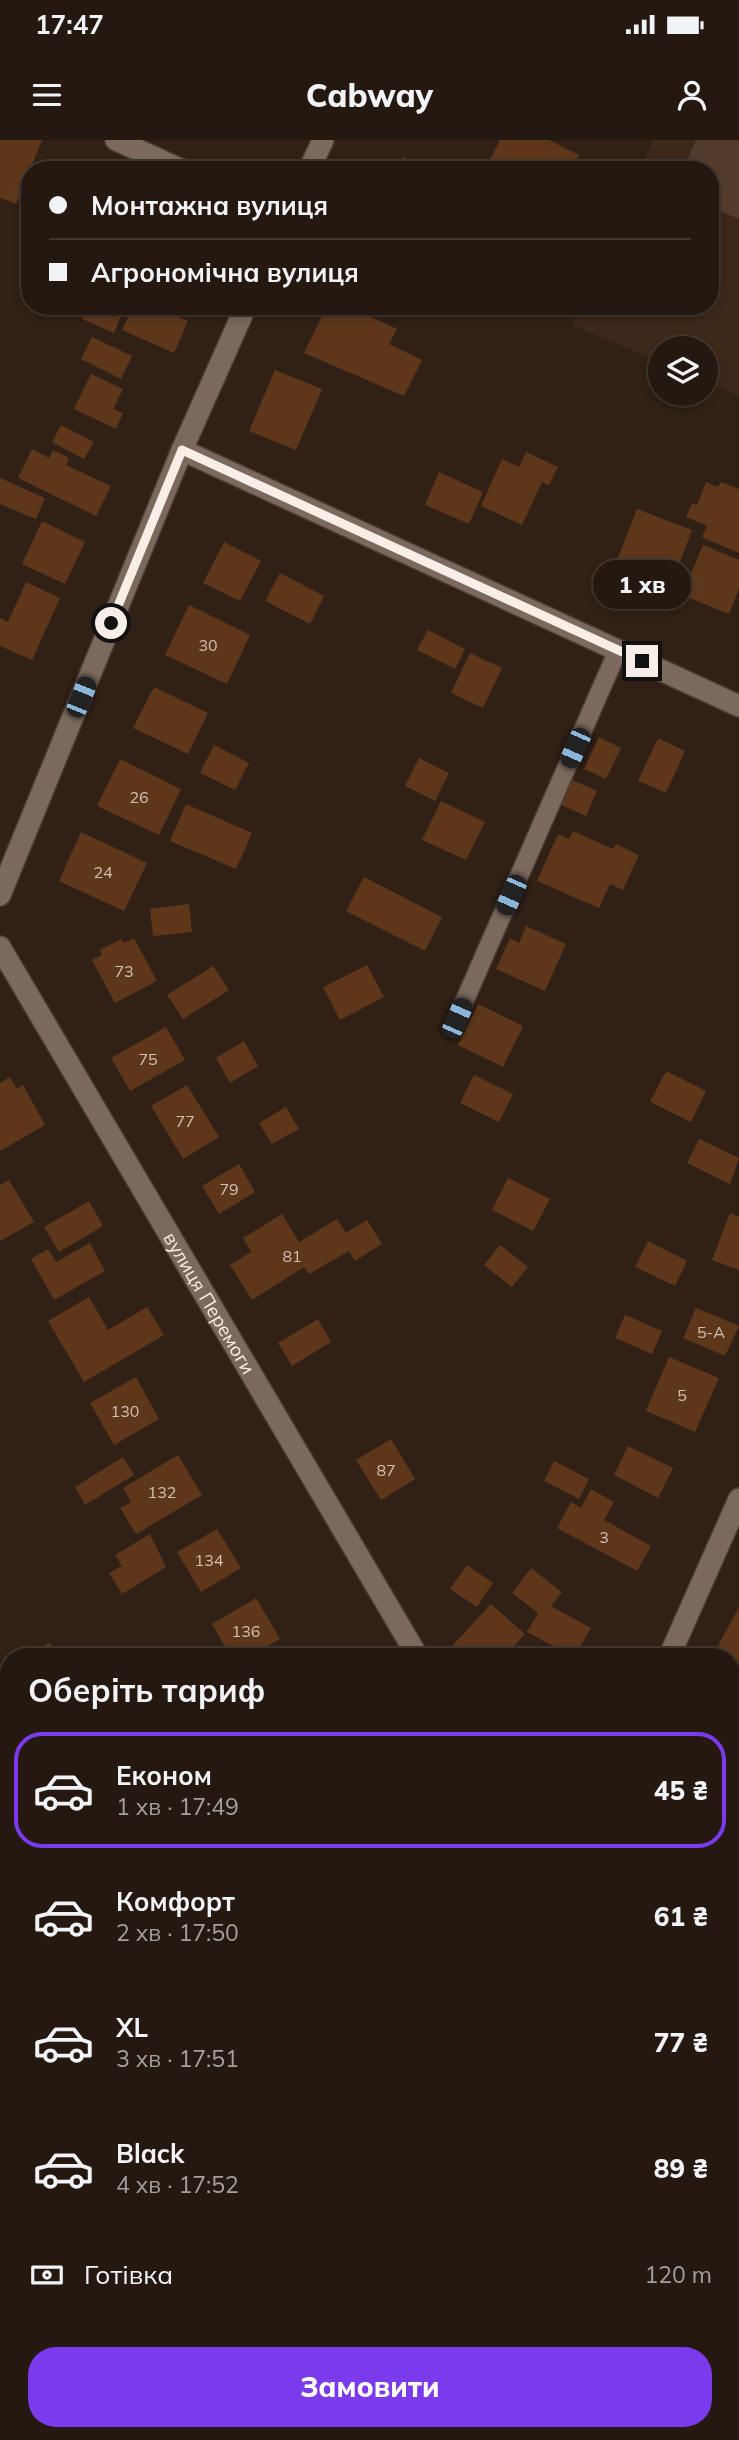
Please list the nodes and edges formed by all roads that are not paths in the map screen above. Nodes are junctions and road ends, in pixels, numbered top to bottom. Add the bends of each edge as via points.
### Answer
1 (116, 140) edge
2 (323, 140) edge
3 (162, 161) edge
4 (313, 161) edge
5 (242, 315) edge
6 (182, 450) junction
7 (618, 650) junction
8 (739, 706) edge
9 (0, 895) edge
10 (0, 947) edge
11 (457, 1018) dead end
12 (739, 1499) edge
13 (733, 1527) edge
14 (413, 1648) edge
15 (673, 1648) edge

1 - 3 street
2 - 4 street
5 - 6 street
6 - 7 street
6 - 9 street
7 - 8 street
7 - 11 lane
10 - 14 street, вулиця Перемоги
12 - 13 street
13 - 15 street

